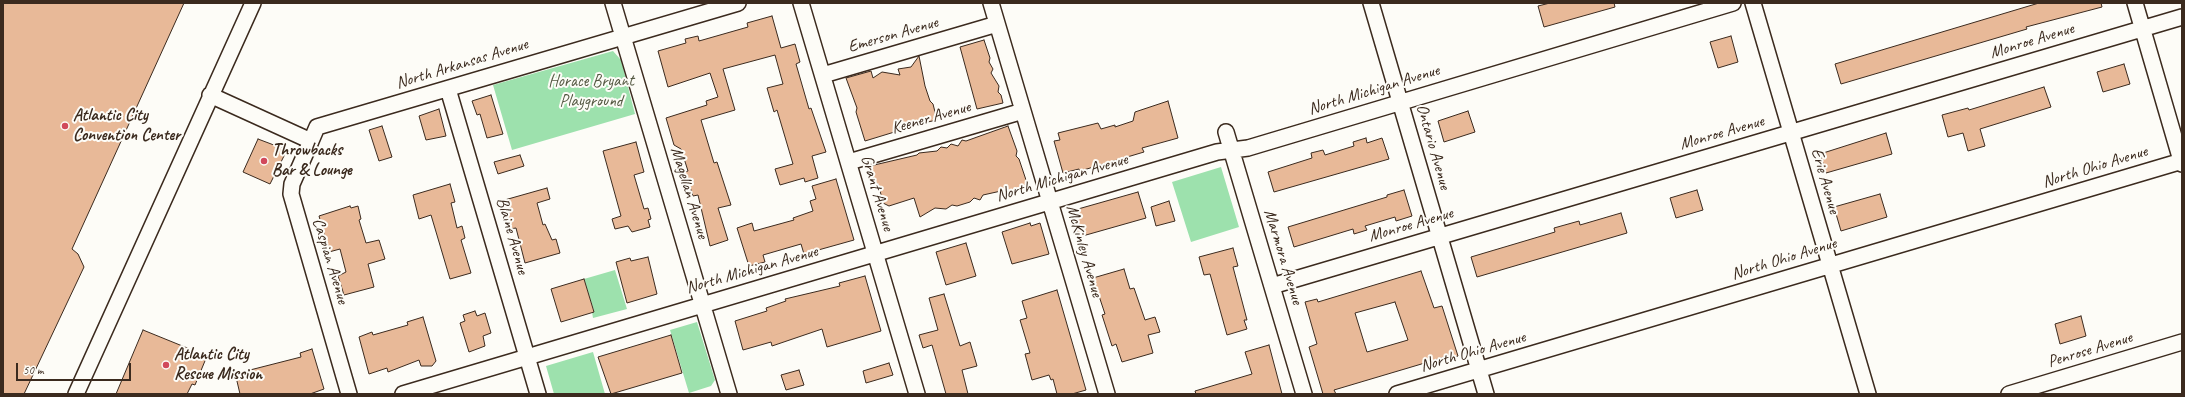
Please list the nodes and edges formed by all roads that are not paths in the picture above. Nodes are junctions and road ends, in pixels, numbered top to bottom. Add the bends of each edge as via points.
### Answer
1 (253, 3) edge
2 (613, 3) edge
3 (738, 3) edge
4 (801, 3) edge
5 (991, 3) edge
6 (1371, 3) edge
7 (1733, 3) edge
8 (1753, 3) edge
9 (2135, 3) edge
10 (2182, 17) edge
11 (997, 24) junction
12 (2142, 28) junction
13 (622, 36) junction
14 (822, 75) junction
15 (448, 89) junction
16 (210, 95) junction
17 (1400, 102) junction
18 (1023, 111) junction
19 (1226, 132) dead end
20 (1791, 132) junction
21 (311, 140) junction
22 (1231, 150) junction
23 (848, 162) junction
24 (2182, 162) edge
25 (1050, 202) junction
26 (1440, 236) junction
27 (876, 254) junction
28 (1830, 265) junction
29 (1272, 286) junction
30 (702, 305) junction
31 (2182, 342) edge
32 (527, 357) junction
33 (1479, 370) junction
34 (76, 394) edge
35 (350, 394) edge
36 (403, 394) edge
37 (538, 394) edge
38 (729, 394) edge
39 (917, 394) edge
40 (1107, 394) edge
41 (1304, 394) edge
42 (1397, 394) edge
43 (1486, 394) edge
44 (1868, 394) edge
45 (2009, 394) edge

1 - 16 street
2 - 13 street, Magellan Avenue
3 - 13 street, North Arkansas Avenue
4 - 14 street, Grant Avenue
5 - 11 street, McKinley Avenue
6 - 17 street, Ontario Avenue
7 - 17 street, North Michigan Avenue
8 - 20 street, Erie Avenue
9 - 12 street
10 - 12 street, Monroe Avenue
11 - 14 street, Emerson Avenue
11 - 18 street, McKinley Avenue
12 - 20 street, Monroe Avenue
12 - 24 street
13 - 15 street, North Arkansas Avenue
13 - 30 street, Magellan Avenue
14 - 23 street, Grant Avenue
15 - 21 street, North Arkansas Avenue via 317,127
15 - 32 street, Blaine Avenue
16 - 21 street
16 - 34 street
17 - 22 street, North Michigan Avenue via 1248,148
17 - 26 street, Ontario Avenue
18 - 23 street, Keener Avenue
18 - 25 street, McKinley Avenue
19 - 22 street, Marmora Avenue
20 - 26 street, Monroe Avenue
20 - 28 street, Erie Avenue
21 - 35 street, Caspian Avenue via 292,184 291,194
22 - 25 street, North Michigan Avenue
22 - 29 street, Marmora Avenue
23 - 27 street, Grant Avenue
24 - 28 street, North Ohio Avenue
25 - 27 street, North Michigan Avenue
25 - 40 street, McKinley Avenue
26 - 29 street, Monroe Avenue
26 - 33 street, Ontario Avenue
27 - 30 street, North Michigan Avenue
27 - 39 street, Grant Avenue
28 - 33 street, North Ohio Avenue
28 - 44 street, Erie Avenue
29 - 41 street, Marmora Avenue
30 - 32 street, North Michigan Avenue
30 - 38 street, Magellan Avenue
31 - 45 street, Penrose Avenue
32 - 36 street, North Michigan Avenue
32 - 37 street, Blaine Avenue
33 - 42 street, North Ohio Avenue
33 - 43 street, Ontario Avenue

